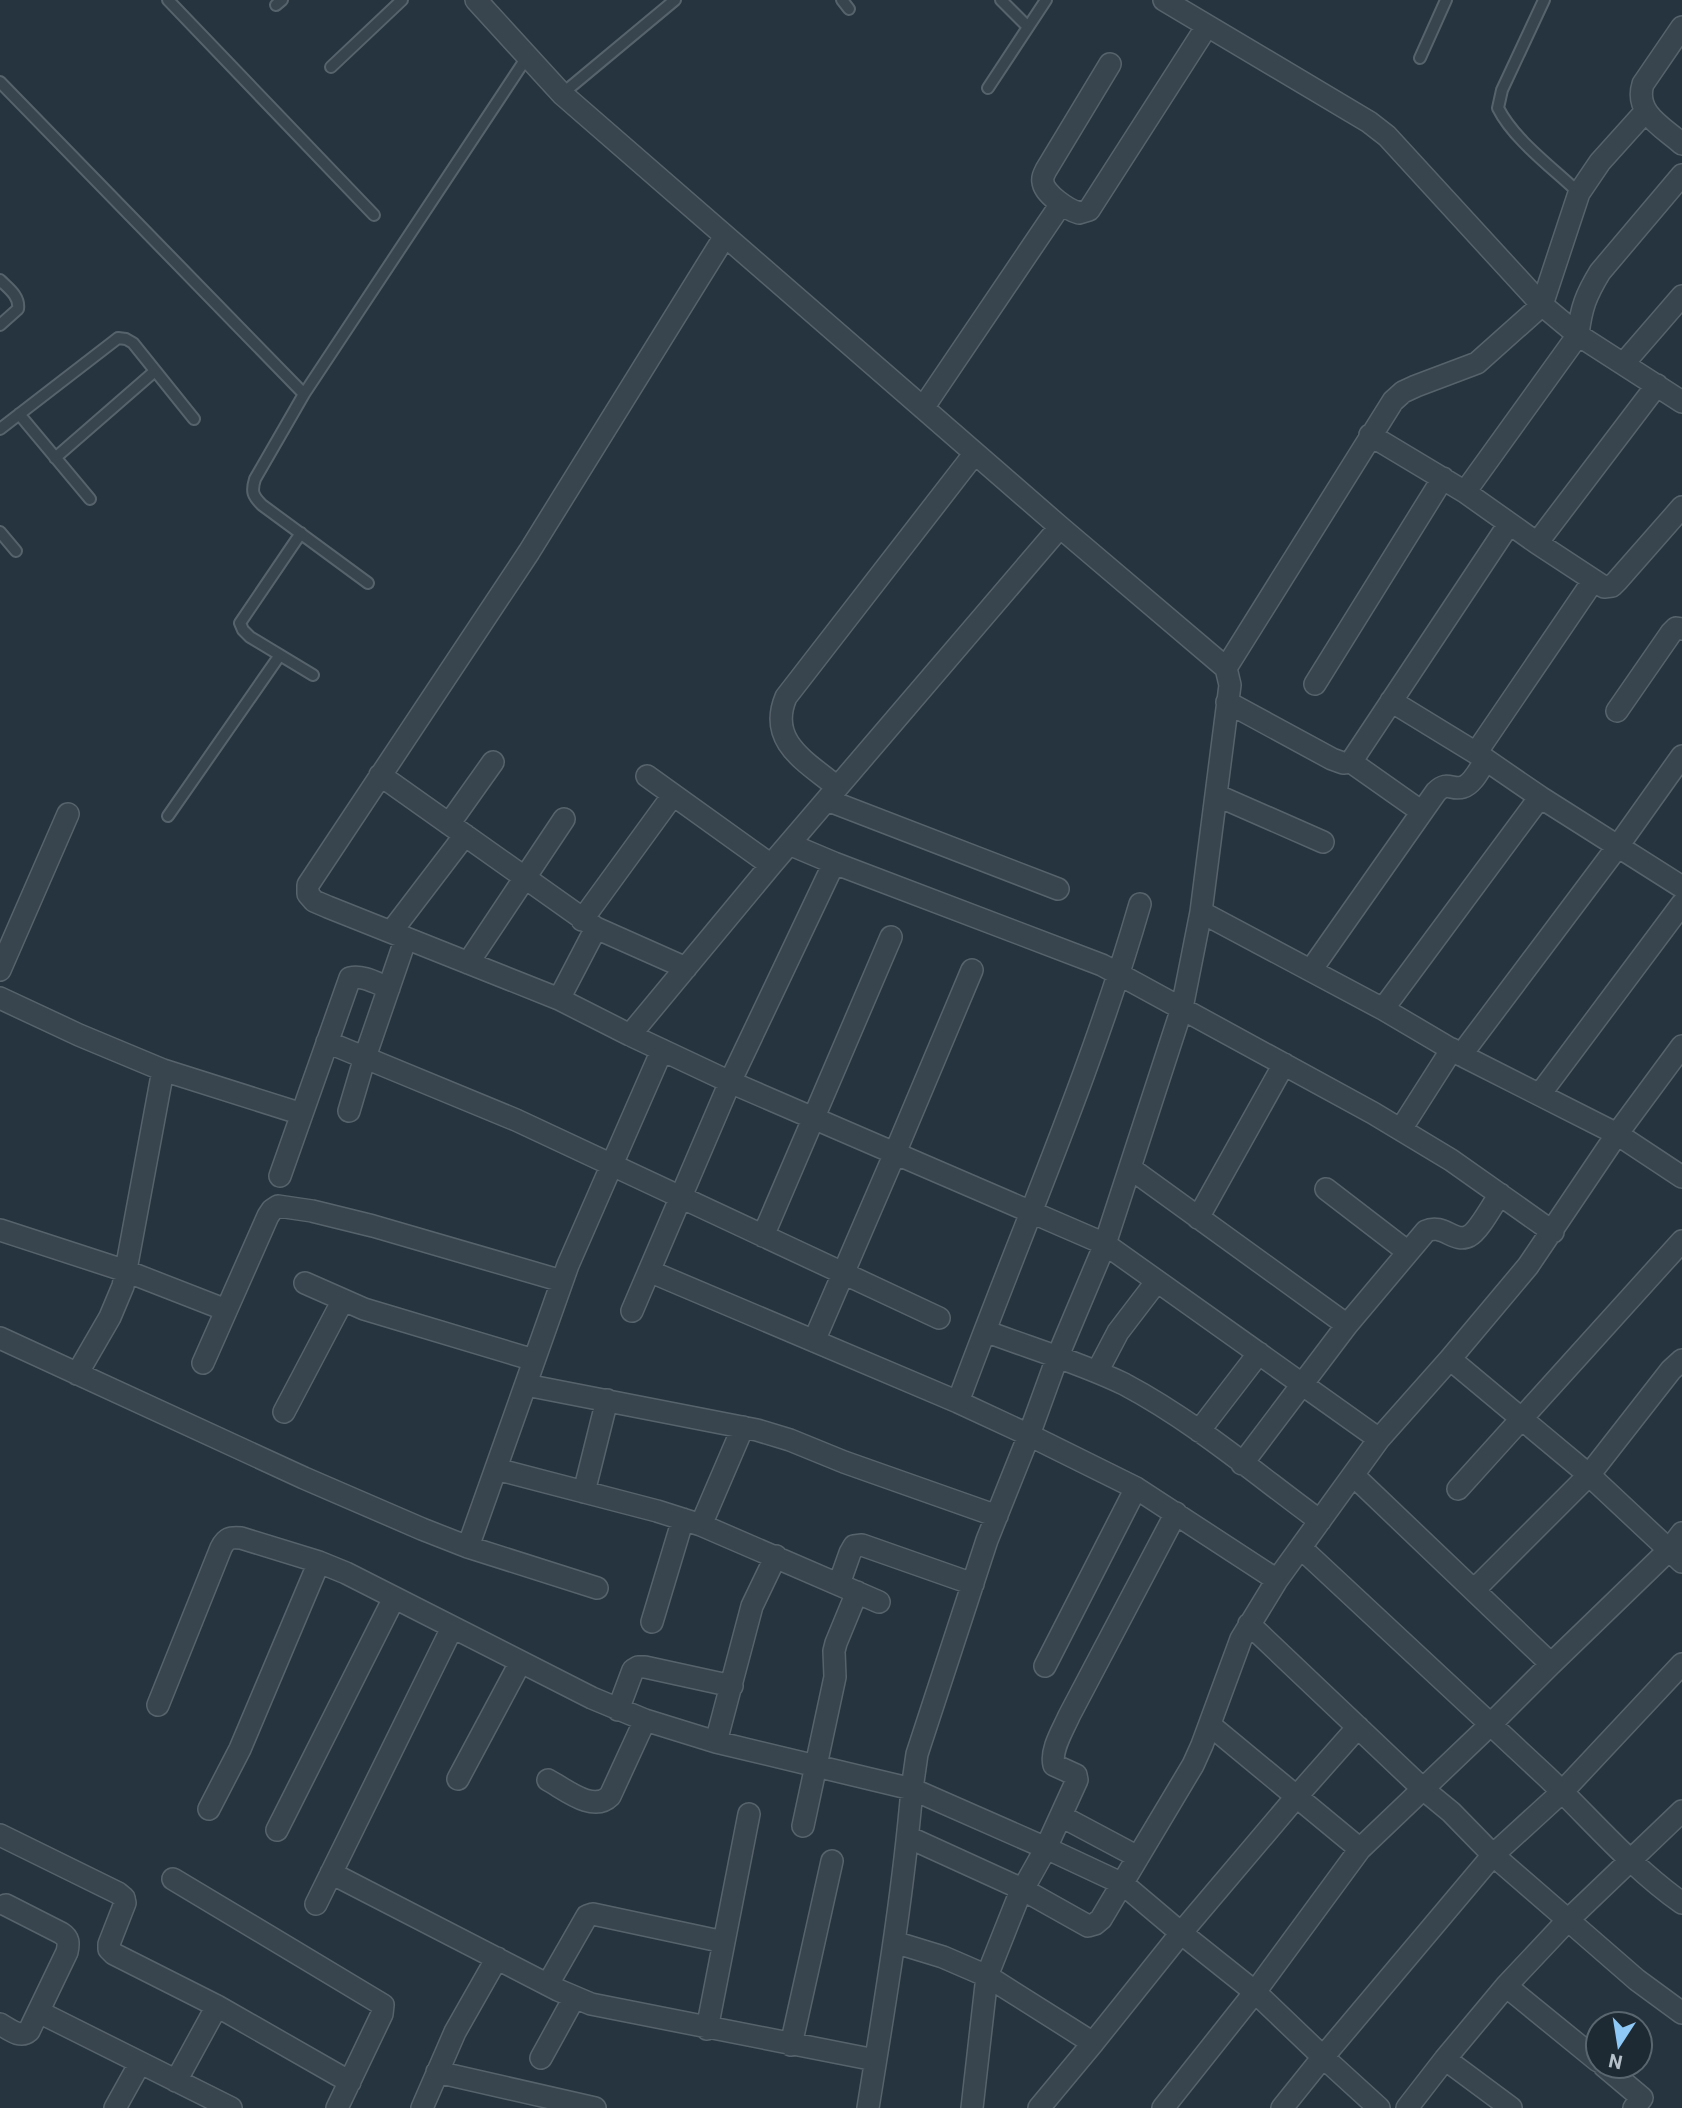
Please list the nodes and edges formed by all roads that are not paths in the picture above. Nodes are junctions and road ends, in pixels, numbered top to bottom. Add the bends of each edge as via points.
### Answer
1 (168, 0) edge
2 (402, 0) edge
3 (476, 0) edge
4 (675, 0) edge
5 (1001, 0) edge
6 (1046, 0) edge
7 (1164, 0) edge
8 (1446, 0) edge
9 (1544, 0) edge
10 (1207, 26) junction
11 (1028, 27) junction
12 (1682, 27) edge
13 (527, 57) junction
14 (1420, 58) dead end
15 (1110, 64) dead end
16 (331, 66) dead end
17 (0, 82) edge
18 (988, 88) dead end
19 (562, 94) junction
20 (1645, 112) junction
21 (1682, 144) edge
22 (1682, 175) edge
23 (1580, 192) junction
24 (1061, 204) junction
25 (374, 215) dead end
26 (725, 236) junction
27 (0, 280) edge
28 (1682, 296) edge
29 (1542, 305) junction
30 (0, 325) edge
31 (1578, 335) junction
32 (1624, 363) junction
33 (155, 371) junction
34 (1657, 385) junction
35 (304, 394) junction
36 (1682, 402) edge
37 (923, 408) junction
38 (19, 414) junction
39 (194, 419) dead end
40 (0, 429) edge
41 (1370, 435) junction
42 (975, 453) junction
43 (55, 457) junction
44 (1443, 478) junction
45 (1465, 492) junction
46 (90, 499) dead end
47 (1682, 507) edge
48 (1509, 524) junction
49 (1060, 527) junction
50 (0, 532) edge
51 (301, 533) junction
52 (1537, 543) junction
53 (16, 551) dead end
54 (1593, 581) junction
55 (368, 583) dead end
56 (1682, 629) edge
57 (280, 655) junction
58 (1226, 668) junction
59 (313, 675) dead end
60 (1315, 684) dead end
61 (1391, 701) junction
62 (1227, 702) junction
63 (1617, 711) dead end
64 (1481, 756) junction
65 (1682, 756) edge
66 (493, 762) dead end
67 (1351, 762) junction
68 (380, 775) junction
69 (647, 776) dead end
70 (832, 793) junction
71 (674, 795) junction
72 (1216, 795) junction
73 (1539, 797) junction
74 (1422, 812) junction
75 (68, 814) dead end
76 (168, 816) dead end
77 (564, 818) dead end
78 (457, 830) junction
79 (1323, 842) dead end
80 (789, 844) junction
81 (1618, 846) junction
82 (834, 863) junction
83 (771, 865) junction
84 (524, 878) junction
85 (1682, 887) edge
86 (1058, 889) dead end
87 (1140, 904) dead end
88 (1682, 904) edge
89 (1201, 912) junction
90 (589, 924) junction
91 (399, 935) junction
92 (891, 937) dead end
93 (468, 963) junction
94 (686, 968) junction
95 (0, 970) edge
96 (972, 970) dead end
97 (1311, 970) junction
98 (1120, 975) junction
99 (388, 988) junction
100 (0, 998) edge
101 (559, 999) junction
102 (1182, 1008) junction
103 (1383, 1009) junction
104 (630, 1035) junction
105 (327, 1042) junction
106 (1682, 1046) edge
107 (662, 1050) junction
108 (1456, 1052) junction
109 (365, 1057) junction
110 (1284, 1064) junction
111 (163, 1070) junction
112 (730, 1082) junction
113 (1540, 1094) junction
114 (349, 1111) dead end
115 (302, 1114) junction
116 (813, 1117) junction
117 (1401, 1129) junction
118 (1617, 1134) junction
119 (895, 1153) junction
120 (611, 1165) junction
121 (1130, 1168) junction
122 (280, 1176) dead end
123 (1682, 1177) edge
124 (1326, 1189) dead end
125 (1500, 1194) junction
126 (681, 1198) junction
127 (1032, 1213) junction
128 (1198, 1218) junction
129 (0, 1230) edge
130 (1553, 1232) junction
131 (763, 1236) junction
132 (1682, 1241) edge
133 (1105, 1244) junction
134 (1408, 1252) junction
135 (125, 1271) junction
136 (649, 1271) junction
137 (843, 1274) junction
138 (562, 1281) junction
139 (1157, 1281) junction
140 (306, 1283) dead end
141 (343, 1300) junction
142 (226, 1310) junction
143 (632, 1311) dead end
144 (939, 1318) dead end
145 (1347, 1325) junction
146 (985, 1331) junction
147 (0, 1338) edge
148 (814, 1341) junction
149 (1259, 1353) junction
150 (1057, 1358) junction
151 (1451, 1359) junction
152 (534, 1360) junction
153 (1682, 1360) edge
154 (204, 1363) dead end
155 (1097, 1372) junction
156 (78, 1374) junction
157 (526, 1385) junction
158 (1303, 1385) junction
159 (607, 1400) junction
160 (958, 1402) junction
161 (284, 1412) dead end
162 (1522, 1419) junction
163 (743, 1427) junction
164 (1199, 1432) junction
165 (1029, 1435) junction
166 (1379, 1439) junction
167 (1242, 1464) junction
168 (496, 1469) junction
169 (1353, 1475) junction
170 (1589, 1475) junction
171 (1136, 1488) junction
172 (1458, 1489) dead end
173 (584, 1492) junction
174 (1176, 1513) junction
175 (997, 1516) junction
176 (1320, 1521) junction
177 (692, 1522) junction
178 (468, 1548) junction
179 (1301, 1548) junction
180 (1677, 1549) edge
181 (776, 1556) junction
182 (318, 1562) junction
183 (1277, 1580) junction
184 (973, 1584) junction
185 (597, 1588) dead end
186 (848, 1588) junction
187 (1474, 1590) junction
188 (394, 1598) junction
189 (879, 1602) dead end
190 (652, 1622) dead end
191 (1249, 1624) junction
192 (452, 1628) junction
193 (520, 1662) junction
194 (1551, 1664) junction
195 (1682, 1664) edge
196 (1045, 1666) dead end
197 (732, 1686) junction
198 (158, 1705) dead end
199 (618, 1710) junction
200 (645, 1720) junction
201 (1491, 1724) junction
202 (1210, 1725) junction
203 (1358, 1727) junction
204 (716, 1742) junction
205 (815, 1766) junction
206 (458, 1779) dead end
207 (548, 1780) dead end
208 (912, 1789) junction
209 (1423, 1789) junction
210 (1562, 1792) junction
211 (1297, 1796) junction
212 (209, 1809) dead end
213 (1682, 1811) edge
214 (749, 1814) dead end
215 (1060, 1816) junction
216 (803, 1826) dead end
217 (277, 1830) dead end
218 (0, 1835) edge
219 (908, 1837) junction
220 (1046, 1848) junction
221 (1360, 1849) junction
222 (1493, 1855) junction
223 (1138, 1857) junction
224 (832, 1861) dead end
225 (1631, 1862) junction
226 (331, 1873) junction
227 (173, 1879) dead end
228 (1123, 1884) junction
229 (1022, 1889) junction
230 (1682, 1903) edge
231 (316, 1904) dead end
232 (6, 1905) dead end
233 (1567, 1920) junction
234 (1181, 1933) junction
235 (724, 1942) junction
236 (894, 1942) junction
237 (497, 1958) junction
238 (987, 1976) junction
239 (548, 1984) junction
240 (1506, 1986) junction
241 (1255, 1992) junction
242 (574, 1998) junction
243 (217, 2006) junction
244 (39, 2012) junction
245 (1682, 2013) edge
246 (0, 2024) edge
247 (707, 2029) junction
248 (1093, 2043) junction
249 (791, 2045) junction
250 (1584, 2050) edge
251 (1323, 2057) junction
252 (541, 2058) dead end
253 (1445, 2059) junction
254 (875, 2060) junction
255 (140, 2063) junction
256 (437, 2072) junction
257 (1618, 2080) edge
258 (176, 2081) junction
259 (350, 2082) junction
260 (1643, 2105) edge
261 (223, 2106) edge
262 (585, 2107) edge
263 (115, 2108) edge
264 (337, 2108) edge
265 (422, 2108) edge
266 (868, 2108) edge
267 (972, 2108) edge
268 (1039, 2108) edge
269 (1163, 2108) edge
270 (1282, 2108) edge
271 (1379, 2108) edge
272 (1407, 2108) edge
273 (1511, 2108) edge

1 - 25 lane
2 - 16 lane
3 - 13 street
4 - 19 lane
5 - 11 lane
6 - 11 lane
7 - 10 street
8 - 14 lane
9 - 23 lane via 1498,108 1515,133
10 - 24 street via 1089,210 1079,214
10 - 29 street via 1387,136
11 - 18 lane
12 - 20 street via 1643,84 1640,94
13 - 19 street
13 - 35 lane
15 - 24 street via 1045,170 1043,186
17 - 35 lane
19 - 26 street
20 - 21 street
20 - 23 street
22 - 31 street via 1595,280 1581,307
23 - 29 street
24 - 37 street
26 - 37 street
26 - 68 street via 529,552
27 - 30 lane via 19,303
28 - 32 street
29 - 31 street
29 - 41 street via 1477,363 1403,392
31 - 32 street
31 - 45 street
32 - 34 street
33 - 38 lane via 133,343 118,338
33 - 39 lane
33 - 43 lane
34 - 36 street
34 - 52 street
35 - 51 lane via 252,488 262,505
37 - 42 street
38 - 40 lane
38 - 43 lane
41 - 44 street
41 - 58 street
42 - 49 street
42 - 70 street via 786,697 780,720 784,739
43 - 46 lane
44 - 45 street
44 - 60 street
45 - 48 street
47 - 54 street via 1612,586
48 - 52 street
48 - 61 street
49 - 58 street
49 - 70 street
50 - 53 lane
51 - 55 lane
51 - 57 lane via 240,623 250,637
52 - 54 street
54 - 64 street
56 - 63 street via 1671,633
57 - 59 lane
57 - 76 lane
58 - 62 street
61 - 64 street
61 - 67 street
62 - 67 street via 1332,759
62 - 72 street
64 - 73 street
64 - 74 street via 1470,782 1464,787 1441,786
65 - 81 street
66 - 78 street
67 - 74 street
68 - 78 street
68 - 91 street via 308,885 308,894 314,901
69 - 71 street
70 - 80 street
70 - 86 street
71 - 83 street
71 - 90 street
72 - 79 street
72 - 89 street
73 - 81 street
73 - 103 street
74 - 97 street
75 - 95 street
77 - 84 street
78 - 84 street
78 - 91 street
80 - 82 street
80 - 83 street
81 - 85 street
81 - 108 street
82 - 98 street
82 - 112 street
83 - 94 street
84 - 90 street
84 - 93 street
87 - 98 street
88 - 113 street
89 - 97 street
89 - 102 street
90 - 94 street
90 - 101 street
91 - 93 street
91 - 99 street
92 - 116 street
93 - 101 street
94 - 104 street
96 - 119 street
97 - 103 street
98 - 102 street
98 - 127 street
99 - 105 street via 350,978
99 - 109 street
100 - 111 street
101 - 104 street
102 - 110 street
102 - 121 street
103 - 108 street
104 - 107 street
105 - 109 street
105 - 115 street
106 - 118 street
107 - 112 street
107 - 120 street
108 - 113 street
108 - 117 street
109 - 114 street
109 - 120 street
110 - 117 street
110 - 128 street
111 - 115 street
111 - 135 street
112 - 116 street
112 - 126 street
113 - 118 street
115 - 122 street
116 - 119 street
116 - 131 street
117 - 125 street
118 - 123 street
118 - 130 street
119 - 127 street
119 - 137 street
120 - 126 street
120 - 138 street
121 - 128 street
121 - 133 street
124 - 134 street
125 - 130 street
125 - 134 street via 1469,1237 1432,1228
126 - 131 street
126 - 136 street
127 - 133 street
127 - 146 street
128 - 145 street
129 - 135 street
130 - 151 street
131 - 137 street
132 - 162 street
133 - 139 street
133 - 150 street
134 - 145 street
135 - 142 street
135 - 156 street via 110,1317
136 - 143 street
136 - 148 street
137 - 144 street
137 - 148 street
138 - 142 street via 373,1226 278,1206 268,1216
138 - 152 street
139 - 149 street
139 - 155 street via 1118,1332
140 - 141 street
141 - 152 street
141 - 161 street
142 - 154 street
145 - 158 street
146 - 150 street
146 - 160 street
147 - 156 street
148 - 160 street
149 - 158 street
149 - 164 street
150 - 155 street
150 - 165 street
151 - 162 street
151 - 166 street
152 - 157 street
153 - 170 street
155 - 164 street
156 - 178 street
157 - 159 street
157 - 168 street
158 - 166 street
158 - 167 street
159 - 163 street
159 - 173 street
160 - 165 street
162 - 170 street
162 - 172 street
163 - 175 street
163 - 177 street
164 - 167 street
165 - 171 street
165 - 175 street
166 - 169 street
167 - 176 street
168 - 173 street
168 - 178 street
169 - 176 street
169 - 187 street
170 - 180 street
170 - 187 street
171 - 174 street
171 - 196 street
173 - 177 street
174 - 183 street
174 - 215 street via 1055,1748 1054,1765 1076,1775 1077,1780
175 - 184 street
176 - 179 street
177 - 181 street
177 - 190 street
178 - 185 street
179 - 183 street
179 - 201 street
180 - 194 street
181 - 186 street
181 - 197 street via 752,1606
182 - 188 street
182 - 198 street via 241,1538 225,1540
182 - 212 street via 240,1749
183 - 191 street
184 - 186 street via 862,1545 854,1546 850,1553
184 - 208 street via 917,1754
186 - 189 street
186 - 205 street
187 - 194 street
188 - 192 street
188 - 217 street
191 - 202 street
191 - 203 street
192 - 193 street
192 - 226 street
193 - 199 street
193 - 206 street
194 - 201 street
195 - 210 street
197 - 199 street via 638,1667
197 - 204 street
199 - 200 street
200 - 204 street
200 - 207 street via 604,1801 586,1801
201 - 209 street
201 - 210 street
202 - 211 street
202 - 223 street via 1193,1765
203 - 209 street
203 - 211 street
204 - 205 street
205 - 208 street
205 - 216 street
208 - 219 street
208 - 220 street
209 - 221 street
209 - 222 street
210 - 222 street
210 - 225 street
211 - 221 street
211 - 234 street
213 - 225 street
214 - 235 street
215 - 220 street
215 - 223 street
218 - 243 street via 118,1893 125,1903 109,1949
219 - 229 street
219 - 236 street
220 - 228 street
220 - 229 street
221 - 241 street
222 - 233 street
222 - 251 street
223 - 228 street
224 - 249 street
225 - 230 street
225 - 233 street
226 - 231 street
226 - 237 street
227 - 259 street via 383,2005
228 - 229 street via 1101,1919 1088,1926
228 - 234 street
229 - 238 street
232 - 244 street via 61,1933 69,1944
233 - 240 street
233 - 245 street
234 - 241 street
234 - 248 street
235 - 239 street via 593,1914 587,1916
235 - 247 street
236 - 238 street
236 - 254 street
237 - 239 street
237 - 256 street
238 - 248 street
238 - 267 street
239 - 242 street
240 - 250 street
240 - 253 street
241 - 251 street
241 - 269 street
242 - 247 street
242 - 252 street
243 - 258 street
243 - 259 street
244 - 246 street via 26,2034
244 - 255 street
247 - 249 street
248 - 268 street
249 - 254 street
251 - 270 street
251 - 271 street
253 - 272 street
253 - 273 street
254 - 266 street
255 - 258 street
255 - 263 street
256 - 262 street
256 - 265 street
257 - 260 street
258 - 261 street
259 - 264 street

